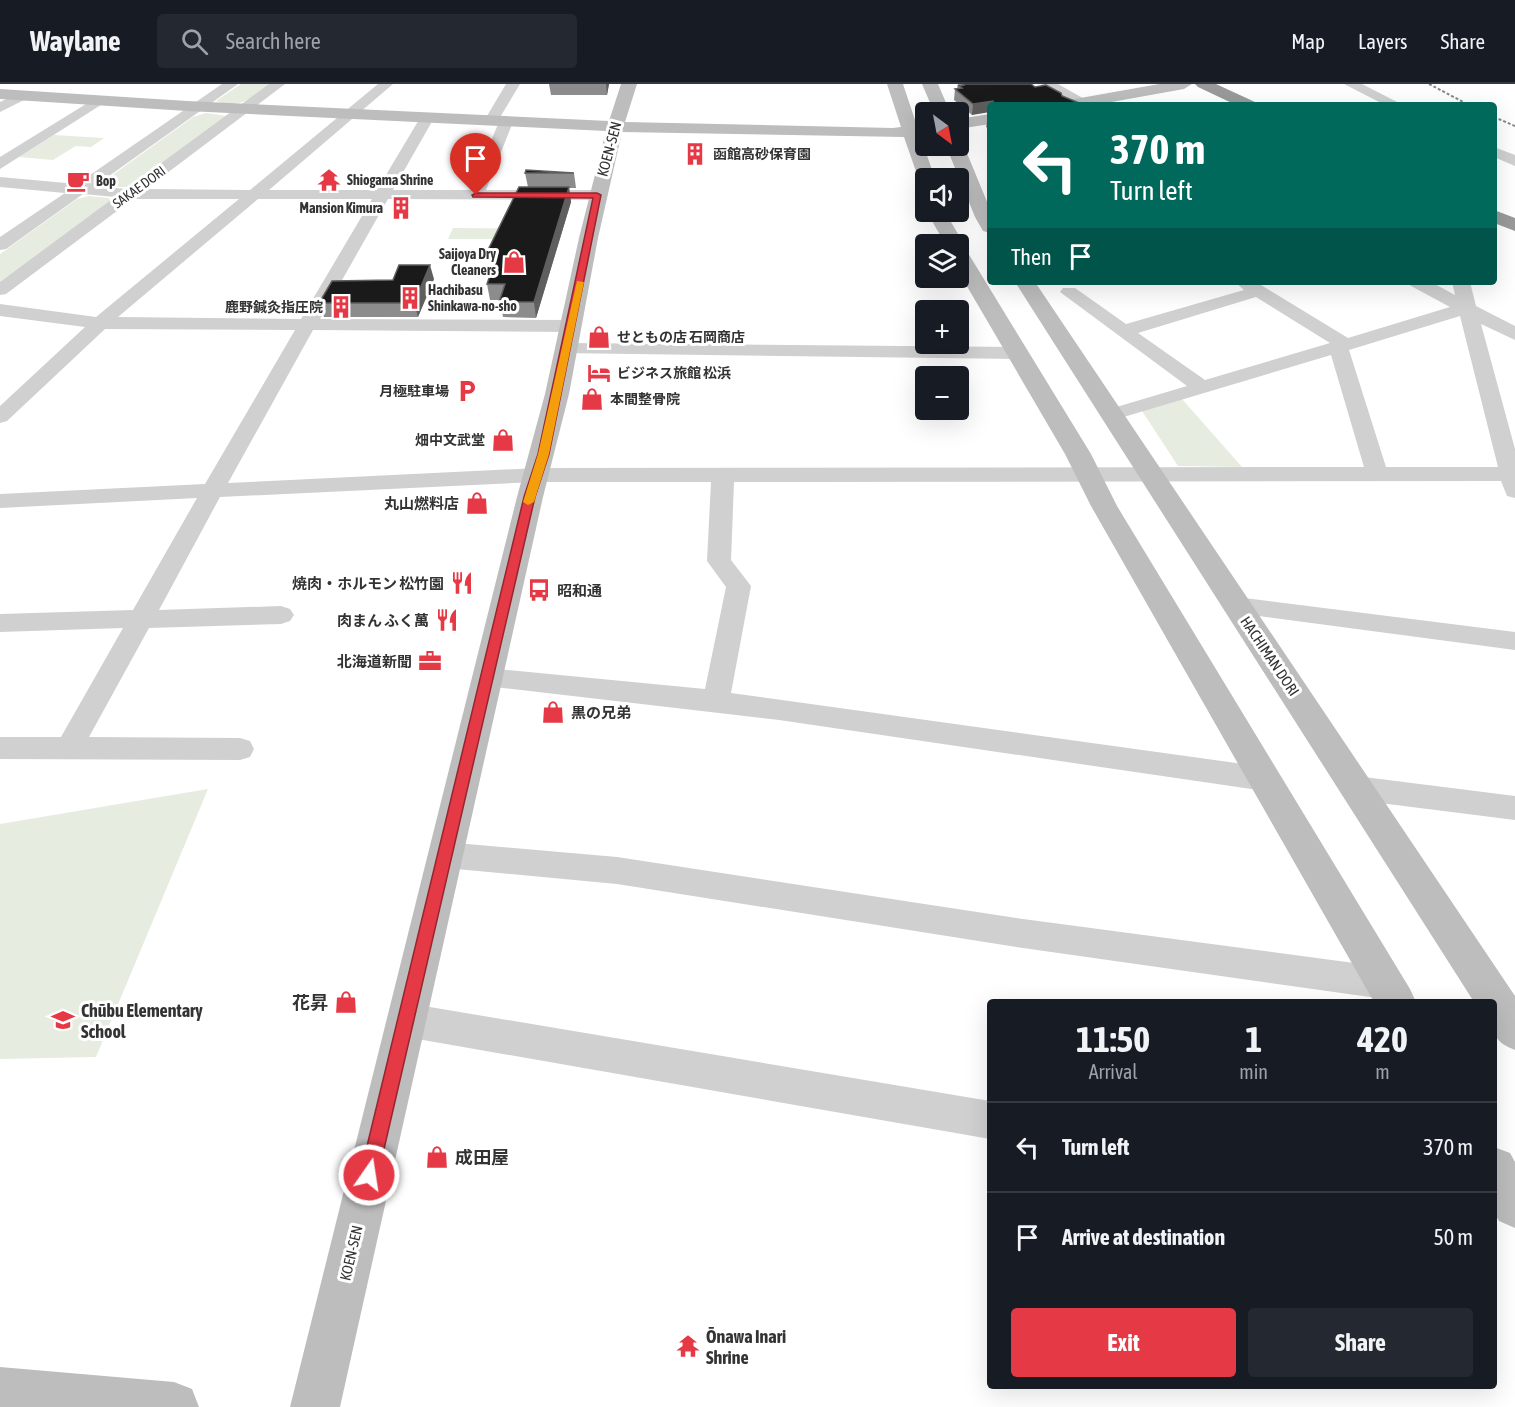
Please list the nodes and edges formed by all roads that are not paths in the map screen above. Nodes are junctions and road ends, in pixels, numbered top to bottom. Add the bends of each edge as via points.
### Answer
1 (231, 84) edge
2 (278, 84) edge
3 (386, 84) edge
4 (513, 84) edge
5 (629, 84) edge
6 (896, 84) edge
7 (930, 84) edge
8 (1048, 84) edge
9 (1184, 84) edge
10 (1203, 84) edge
11 (1351, 84) edge
12 (0, 94) edge
13 (23, 95) junction
14 (99, 100) junction
15 (938, 102) edge
16 (1077, 102) edge
17 (1090, 102) edge
18 (1242, 102) edge
19 (1390, 102) edge
20 (198, 107) junction
21 (0, 108) edge
22 (245, 109) junction
23 (351, 115) junction
24 (427, 118) junction
25 (987, 119) edge
26 (498, 122) junction
27 (969, 122) edge
28 (915, 125) edge
29 (615, 127) junction
30 (915, 132) edge
31 (1497, 152) edge
32 (959, 156) edge
33 (1515, 161) edge
34 (0, 164) edge
35 (1497, 166) edge
36 (0, 182) edge
37 (80, 190) junction
38 (128, 194) junction
39 (255, 194) junction
40 (380, 195) junction
41 (476, 195) junction
42 (597, 195) junction
43 (1497, 217) edge
44 (987, 222) edge
45 (1515, 225) edge
46 (0, 245) edge
47 (969, 271) edge
48 (1027, 285) edge
49 (1423, 285) edge
50 (1462, 285) edge
51 (1251, 287) edge
52 (0, 290) edge
53 (1069, 292) dead end
54 (1467, 308) junction
55 (0, 310) edge
56 (100, 323) junction
57 (308, 325) junction
58 (1124, 331) junction
59 (1515, 334) edge
60 (569, 337) junction
61 (1342, 346) junction
62 (1018, 352) junction
63 (1203, 388) junction
64 (1110, 415) junction
65 (0, 417) edge
66 (537, 475) junction
67 (723, 475) junction
68 (1148, 475) junction
69 (1377, 475) junction
70 (1089, 476) junction
71 (1513, 480) edge
72 (214, 490) junction
73 (0, 501) edge
74 (1237, 606) junction
75 (281, 615) dead end
76 (143, 620) junction
77 (0, 623) edge
78 (1515, 641) edge
79 (487, 678) junction
80 (716, 702) junction
81 (0, 748) edge
82 (69, 748) junction
83 (240, 749) dead end
84 (1265, 779) junction
85 (1356, 788) junction
86 (1515, 808) edge
87 (445, 855) junction
88 (1390, 992) edge
89 (1494, 999) edge
90 (1497, 1003) edge
91 (406, 1020) junction
92 (1515, 1031) edge
93 (987, 1119) edge
94 (1497, 1174) edge
95 (1497, 1204) edge
96 (1515, 1204) edge
97 (0, 1392) edge
98 (174, 1407) edge
99 (315, 1407) edge

1 - 20 street
2 - 22 street, SAKAE DORI
3 - 23 street
4 - 26 street
5 - 29 street, KOEN-SEN
6 - 28 street
7 - 15 street
8 - 16 street
9 - 17 street
10 - 18 highway
11 - 19 street
12 - 13 street
13 - 14 street
13 - 21 street
14 - 20 street
14 - 34 street
20 - 22 street
20 - 37 street
22 - 23 street
22 - 38 street, SAKAE DORI
23 - 24 street
23 - 39 street
24 - 26 street
24 - 40 street
25 - 27 street
26 - 29 street
26 - 41 street
29 - 30 street
29 - 42 street, KOEN-SEN
31 - 33 street
32 - 44 street
33 - 35 street
36 - 37 street
37 - 38 street
37 - 46 street
38 - 39 street
38 - 52 street, SAKAE DORI
39 - 40 street
39 - 56 street
40 - 41 street
40 - 57 street
41 - 42 street
42 - 60 street, KOEN-SEN
43 - 45 highway
47 - 62 street
48 - 64 street, HACHIMAN DORI
49 - 54 street
50 - 54 street
51 - 58 street
51 - 61 street
53 - 58 street
54 - 59 street
54 - 61 street
54 - 71 street
55 - 56 street
56 - 57 street
56 - 65 street
57 - 60 street
57 - 72 street
58 - 63 street
60 - 62 street
60 - 66 street, KOEN-SEN
61 - 63 street
61 - 69 street
62 - 70 street
63 - 64 street
64 - 68 street, HACHIMAN DORI
66 - 67 street
66 - 72 street
66 - 79 street, KOEN-SEN
67 - 70 street
67 - 80 street via 719,561 739,586
68 - 69 street
68 - 70 street
68 - 74 street, HACHIMAN DORI
69 - 71 street
70 - 84 street
72 - 73 street
72 - 76 street
74 - 78 street
74 - 85 street, HACHIMAN DORI
75 - 76 street
76 - 77 street
76 - 82 street
79 - 80 street
79 - 87 street, KOEN-SEN
80 - 84 street
81 - 82 street
82 - 83 street
84 - 88 street
85 - 86 street
85 - 89 street, HACHIMAN DORI
87 - 88 street via 652,875
87 - 91 street, KOEN-SEN
90 - 92 street, HACHIMAN DORI
91 - 93 street
91 - 99 street, KOEN-SEN
94 - 96 street
95 - 96 street
97 - 98 street

